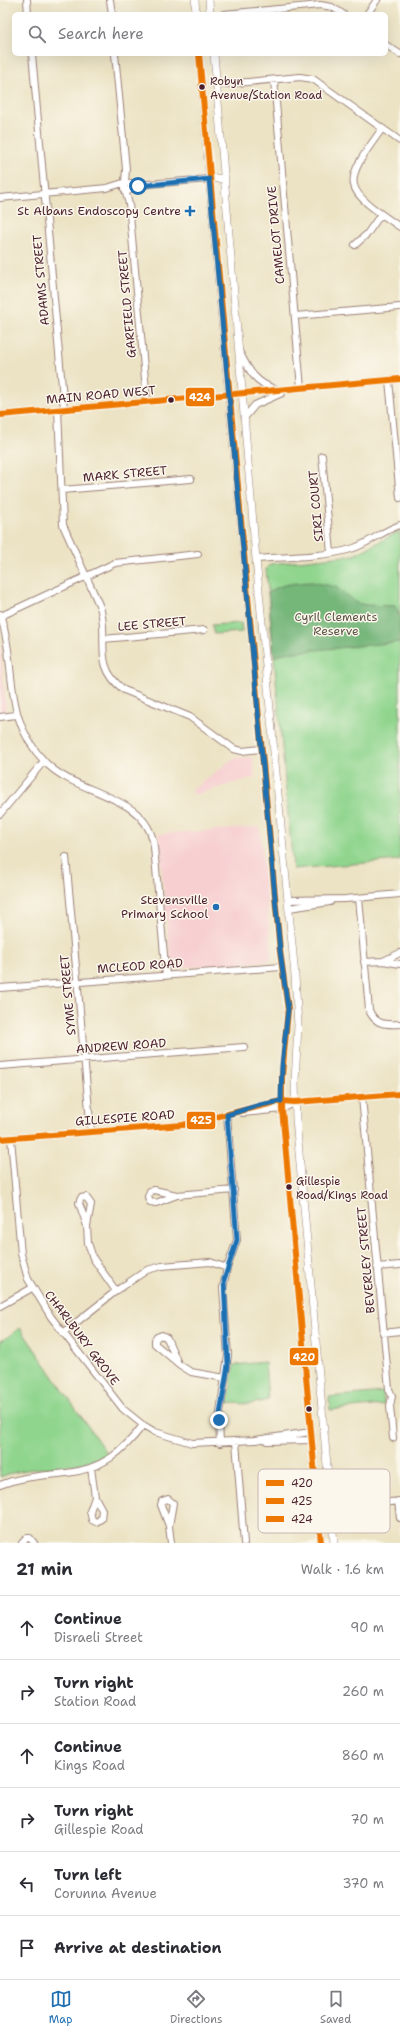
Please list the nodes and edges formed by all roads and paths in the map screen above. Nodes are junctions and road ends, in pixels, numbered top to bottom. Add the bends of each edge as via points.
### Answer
1 (27, 0) edge
2 (110, 0) edge
3 (195, 0) edge
4 (209, 0) edge
5 (377, 0) edge
6 (308, 3) edge
7 (28, 12) edge
8 (112, 12) edge
9 (196, 12) edge
10 (210, 12) edge
11 (239, 12) edge
12 (339, 12) edge
13 (368, 12) edge
14 (388, 45) edge
15 (400, 54) edge
16 (32, 56) edge
17 (115, 56) edge
18 (199, 56) edge
19 (214, 56) edge
20 (274, 80) junction
21 (216, 85) junction
22 (382, 129) junction
23 (400, 141) edge
24 (225, 178) junction
25 (209, 179) junction
26 (127, 186) junction
27 (44, 195) junction
28 (0, 198) edge
29 (381, 214) junction
30 (400, 228) edge
31 (355, 245) dead end
32 (400, 307) edge
33 (294, 316) junction
34 (239, 352) junction
35 (400, 379) edge
36 (389, 380) junction
37 (301, 388) junction
38 (293, 389) junction
39 (279, 390) junction
40 (243, 393) junction
41 (228, 395) junction
42 (147, 401) junction
43 (61, 409) junction
44 (0, 415) edge
45 (245, 417) junction
46 (322, 456) dead end
47 (191, 479) dead end
48 (62, 490) junction
49 (400, 498) edge
50 (400, 525) edge
51 (331, 552) junction
52 (198, 554) dead end
53 (256, 559) junction
54 (244, 560) junction
55 (86, 576) junction
56 (0, 615) edge
57 (204, 630) dead end
58 (102, 639) junction
59 (16, 715) junction
60 (0, 718) edge
61 (274, 748) junction
62 (261, 749) junction
63 (44, 761) junction
64 (0, 814) edge
65 (66, 857) dead end
66 (400, 894) edge
67 (359, 898) junction
68 (288, 904) junction
69 (276, 907) junction
70 (400, 953) edge
71 (383, 961) junction
72 (364, 962) junction
73 (400, 964) edge
74 (282, 967) junction
75 (166, 976) junction
76 (78, 982) junction
77 (0, 988) edge
78 (400, 1024) edge
79 (244, 1047) dead end
80 (85, 1060) junction
81 (0, 1066) edge
82 (400, 1094) edge
83 (362, 1097) junction
84 (281, 1101) junction
85 (295, 1102) junction
86 (282, 1109) junction
87 (227, 1115) junction
88 (91, 1132) junction
89 (11, 1138) junction
90 (0, 1139) edge
91 (234, 1190) junction
92 (177, 1195) dead end
93 (87, 1226) dead end
94 (400, 1265) edge
95 (377, 1267) junction
96 (228, 1268) junction
97 (32, 1288) junction
98 (116, 1290) junction
99 (0, 1306) edge
100 (400, 1331) edge
101 (63, 1333) junction
102 (383, 1333) junction
103 (177, 1361) dead end
104 (225, 1378) junction
105 (392, 1396) junction
106 (400, 1397) edge
107 (143, 1426) junction
108 (311, 1432) junction
109 (324, 1435) junction
110 (393, 1438) dead end
111 (255, 1440) junction
112 (312, 1440) junction
113 (236, 1442) junction
114 (220, 1443) junction
115 (91, 1468) junction
116 (315, 1469) edge
117 (327, 1469) edge
118 (0, 1485) edge
119 (95, 1497) dead end
120 (399, 1501) edge
121 (400, 1518) edge
122 (169, 1526) dead end
123 (320, 1533) edge
124 (333, 1533) edge
125 (22, 1543) edge
126 (34, 1543) edge
127 (171, 1543) edge
128 (244, 1543) edge
129 (321, 1543) edge
130 (334, 1543) edge

1 - 7 street
2 - 8 street
3 - 9 main road
4 - 10 main road
5 - 13 street
6 - 11 street
6 - 12 street via 328,6
14 - 15 street
16 - 27 street, ADAMS STREET
17 - 26 street, GARFIELD STREET
18 - 25 main road
19 - 21 main road
20 - 21 street
20 - 22 street via 313,79
20 - 33 street, CAMELOT DRIVE
21 - 24 main road
22 - 23 street
22 - 29 street via 357,164 354,176 355,188 360,199
24 - 25 main road
24 - 34 main road
25 - 26 street
25 - 41 main road
26 - 27 street
26 - 42 street, GARFIELD STREET
27 - 28 street
27 - 43 street, ADAMS STREET
29 - 30 street
29 - 31 street via 367,234
32 - 33 street
33 - 37 street, CAMELOT DRIVE
34 - 39 street via 253,377
34 - 40 main road
35 - 36 street
36 - 37 street
36 - 49 street
37 - 38 street
38 - 39 street
38 - 45 street via 259,402
39 - 40 street
40 - 41 main road, MAIN ROAD WEST
40 - 45 main road
41 - 42 main road, MAIN ROAD WEST
41 - 54 main road
42 - 43 main road, MAIN ROAD WEST
43 - 44 main road, MAIN ROAD WEST
43 - 48 street, ADAMS STREET
45 - 53 main road
46 - 51 street, SIRI COURT
47 - 48 street, MARK STREET
48 - 55 street, ADAMS STREET via 64,531
50 - 51 street via 359,546
51 - 53 street
52 - 55 street via 120,561
53 - 54 main road
53 - 61 main road
54 - 62 main road
55 - 56 street
55 - 58 street, ADAMS STREET via 102,613
56 - 59 street via 10,656
57 - 58 street, LEE STREET
58 - 62 street, ADAMS STREET via 107,672 124,690 190,717 234,749
59 - 60 street
59 - 63 street via 26,738
61 - 62 main road
61 - 68 main road
62 - 69 main road
63 - 64 street
63 - 75 street via 70,781 131,808 148,826 154,847
65 - 76 street, SYME STREET
66 - 67 street
67 - 68 street
67 - 72 street
68 - 69 main road
68 - 85 main road via 298,1025
69 - 74 main road
70 - 71 street
71 - 72 street
71 - 73 street
72 - 78 street via 369,1010 372,1016 383,1024
74 - 75 street, MCLEOD ROAD
74 - 84 main road via 288,1009
75 - 76 street, MCLEOD ROAD
76 - 77 street, MCLEOD ROAD
76 - 80 street, SYME STREET
79 - 80 street, ANDREW ROAD
80 - 81 street, ANDREW ROAD
80 - 88 street, SYME STREET
82 - 83 street, GILLESPIE ROAD
83 - 85 street, GILLESPIE ROAD
83 - 95 street, BEVERLEY STREET
84 - 85 street, GILLESPIE ROAD
84 - 86 main road
84 - 87 street, GILLESPIE ROAD
85 - 86 street, GILLESPIE ROAD
85 - 109 main road
86 - 87 street, GILLESPIE ROAD
86 - 108 main road
87 - 88 street, GILLESPIE ROAD via 176,1126
87 - 91 street
88 - 89 street, GILLESPIE ROAD
89 - 90 street, GILLESPIE ROAD
89 - 97 street, CHARLBURY GROVE via 21,1254
91 - 92 street
91 - 96 street via 237,1240
93 - 98 street via 88,1243 93,1258
94 - 95 street
95 - 102 street, BEVERLEY STREET
96 - 98 street via 210,1262 162,1266 143,1272
96 - 104 street via 223,1288 228,1356
97 - 99 street
97 - 101 street, CHARLBURY GROVE
98 - 101 street
100 - 102 street
101 - 107 street, CHARLBURY GROVE via 123,1409
102 - 105 street, BEVERLEY STREET
103 - 104 street via 191,1372
104 - 114 street via 219,1420
105 - 106 street
105 - 110 street, BEVERLEY STREET via 390,1406
107 - 114 street, CHARLBURY GROVE via 180,1441
107 - 115 street via 120,1452
108 - 109 main road
108 - 111 street, CHARLBURY GROVE
108 - 112 main road
109 - 112 main road
109 - 117 main road
111 - 112 street, CHARLBURY GROVE
111 - 113 street, CHARLBURY GROVE
112 - 116 main road
113 - 114 street, CHARLBURY GROVE
113 - 128 street
115 - 118 street via 67,1473 32,1475
115 - 119 street
120 - 121 street
122 - 127 street
123 - 129 main road
124 - 130 main road
125 - 126 street via 27,1538

